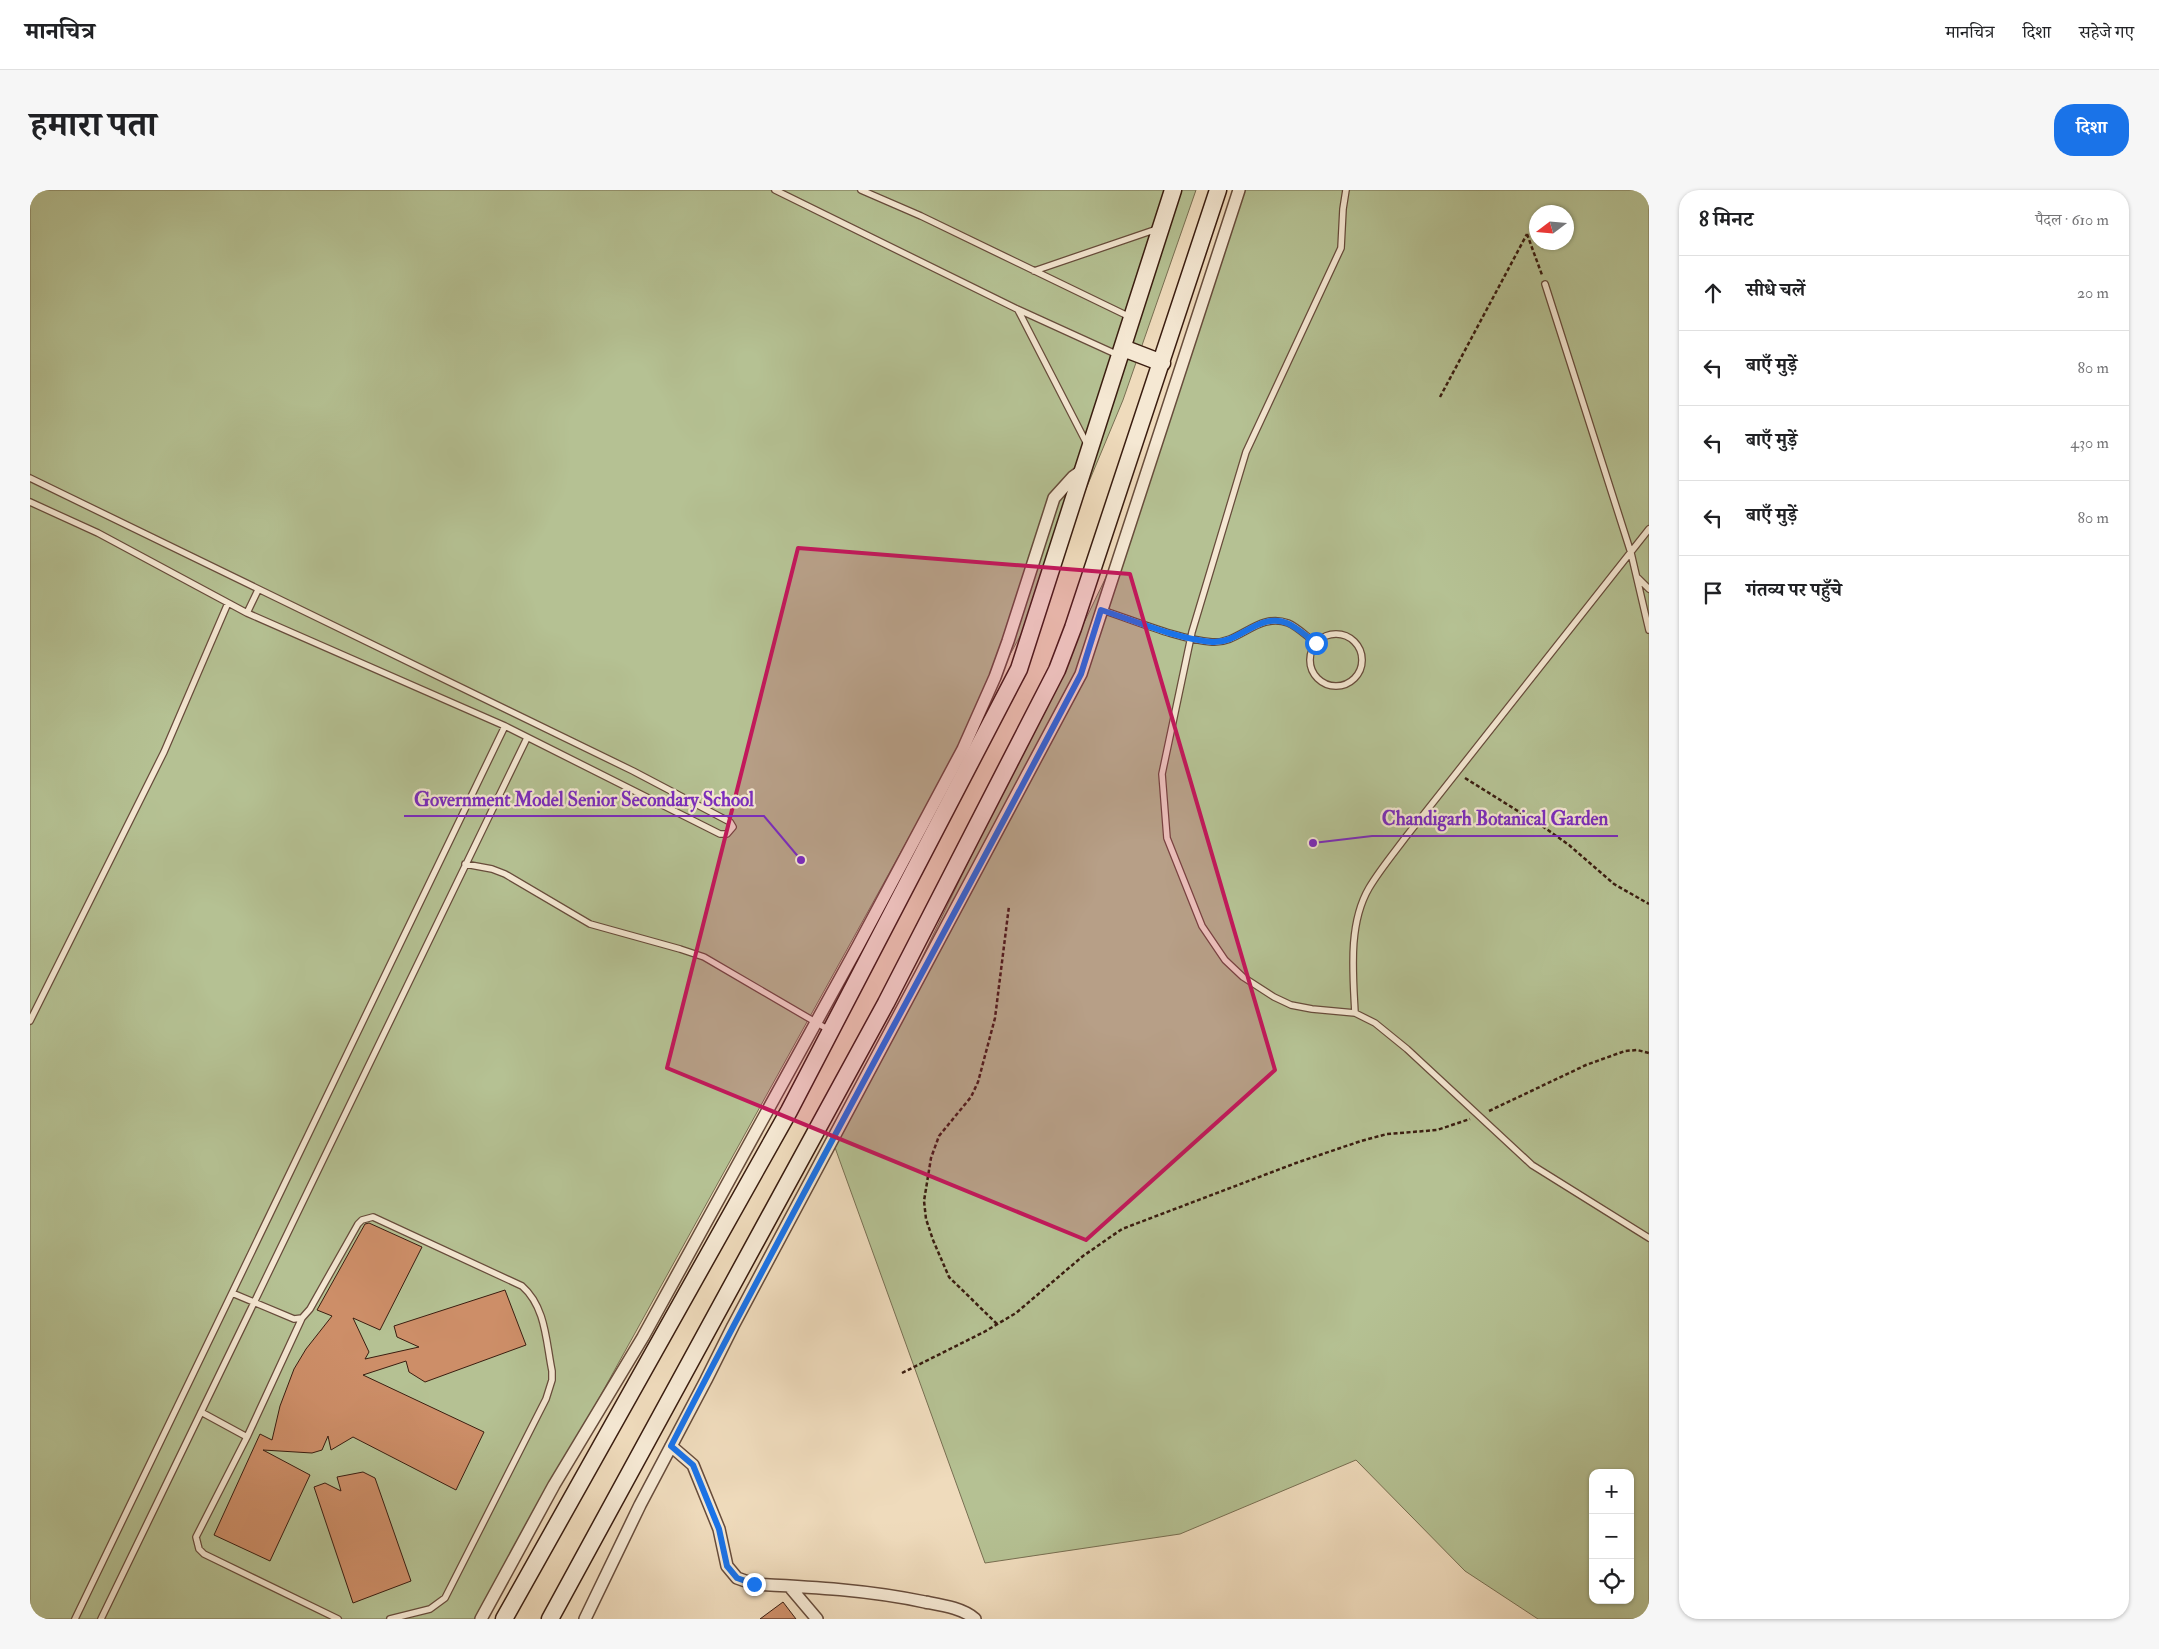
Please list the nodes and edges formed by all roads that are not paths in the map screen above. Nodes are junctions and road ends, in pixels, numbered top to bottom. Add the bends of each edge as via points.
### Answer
1 (774, 190) edge
2 (861, 190) edge
3 (1164, 190) edge
4 (1173, 190) edge
5 (1218, 190) edge
6 (1239, 190) edge
7 (1346, 190) edge
8 (1167, 207) junction
9 (1161, 227) junction
10 (1034, 271) junction
11 (1545, 284) road end
12 (1017, 309) junction
13 (1132, 318) junction
14 (1121, 352) junction
15 (1162, 363) junction
16 (1090, 450) junction
17 (1084, 469) junction
18 (30, 478) edge
19 (30, 502) edge
20 (1649, 529) edge
21 (1631, 553) junction
22 (1636, 577) junction
23 (1649, 589) edge
24 (258, 590) junction
25 (228, 603) junction
26 (1101, 610) junction
27 (247, 613) junction
28 (1649, 630) edge
29 (1190, 638) junction
30 (1316, 643) junction
31 (505, 726) junction
32 (527, 738) junction
33 (466, 864) junction
34 (1355, 1013) junction
35 (30, 1021) edge
36 (816, 1022) junction
37 (831, 1031) junction
38 (1649, 1238) edge
39 (232, 1293) junction
40 (254, 1302) junction
41 (302, 1318) junction
42 (201, 1412) junction
43 (246, 1437) junction
44 (671, 1446) junction
45 (789, 1586) junction
46 (75, 1619) edge
47 (101, 1619) edge
48 (338, 1619) edge
49 (390, 1619) edge
50 (481, 1619) edge
51 (504, 1619) edge
52 (550, 1619) edge
53 (585, 1619) edge
54 (816, 1619) edge
55 (976, 1619) edge

1 - 12 lane
2 - 10 lane
3 - 8 street
4 - 8 main road
5 - 15 main road
6 - 26 street
7 - 29 lane via 1341,248 1246,452
8 - 9 main road
9 - 10 lane
9 - 13 main road
10 - 13 lane
11 - 21 lane
12 - 14 lane
12 - 16 lane
13 - 14 main road
14 - 15 main road
14 - 16 main road
15 - 52 main road via 1057,670 886,1003
16 - 17 main road
17 - 36 street via 1054,498 995,677 962,749
17 - 37 main road via 1019,669
18 - 24 lane
19 - 25 lane via 98,533
20 - 21 lane
21 - 22 lane
21 - 34 lane via 1456,772 1368,889 1358,914 1353,962
22 - 23 lane
22 - 28 lane
24 - 27 lane
24 - 32 lane via 633,771 730,822 732,830 720,834
25 - 27 lane
25 - 35 lane via 164,752
26 - 29 lane
26 - 44 street via 1081,674
27 - 31 lane
29 - 30 lane via 1214,642 1227,640 1266,621 1278,621 1289,624
29 - 34 lane via 1162,774 1167,838 1202,926 1225,960 1243,977 1274,997 1312,1010
30 - 30 lane via 1332,634 1349,638 1361,652 1362,661 1356,677 1349,683 1334,687 1319,680 1313,674 1310,658
31 - 32 lane
31 - 39 lane
32 - 33 lane
33 - 36 lane via 505,874 590,924 704,957
33 - 40 lane
34 - 38 lane via 1375,1023 1407,1049 1532,1165
36 - 37 lane
36 - 50 street via 643,1337 554,1485
37 - 51 main road
39 - 40 lane
39 - 46 lane
40 - 41 lane via 294,1319
40 - 42 lane
41 - 43 lane
41 - 49 lane via 358,1224 373,1217 522,1286 534,1299 541,1315 552,1371 546,1399 445,1598 430,1609
42 - 43 lane
42 - 47 lane
43 - 48 lane via 196,1538 199,1549
44 - 45 street via 693,1465 719,1529 727,1566 737,1578 754,1584
44 - 53 street
45 - 54 street
45 - 55 street via 886,1593 938,1604

